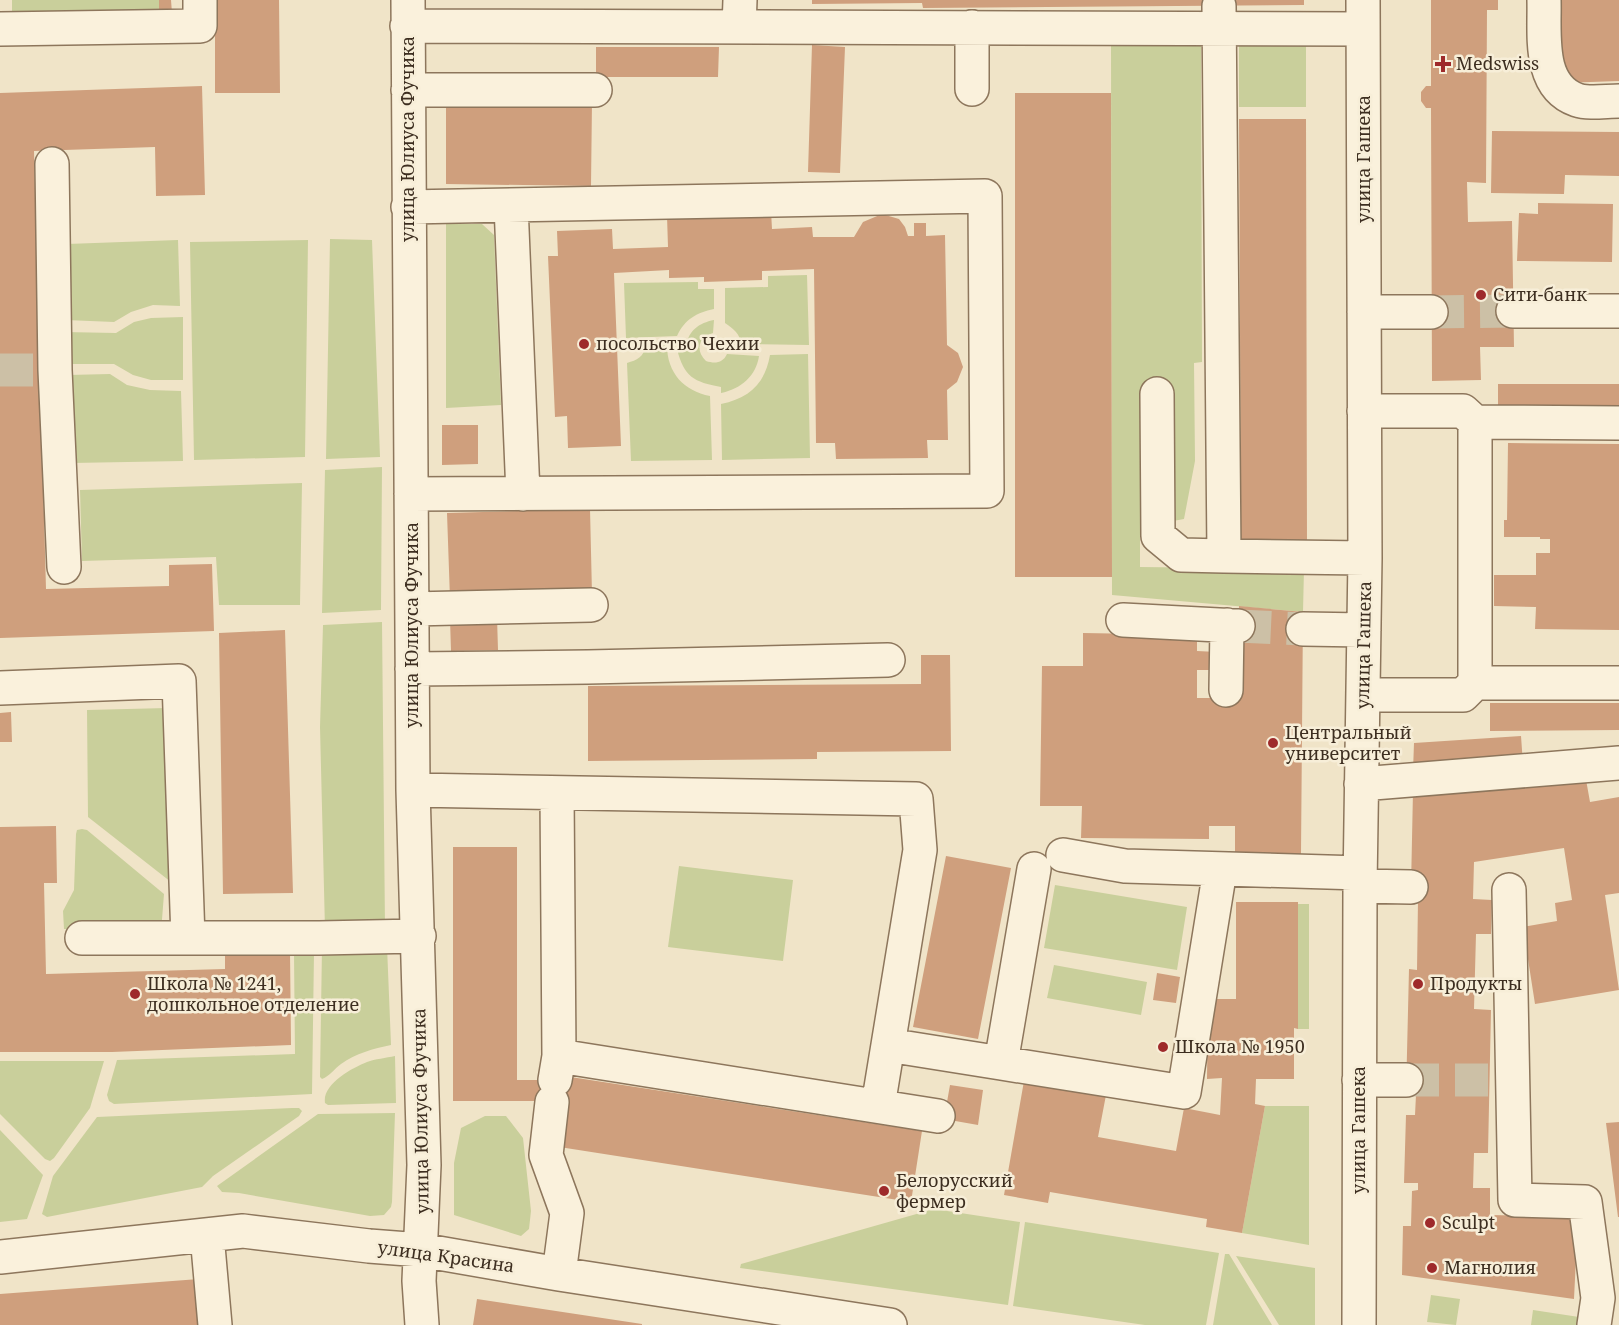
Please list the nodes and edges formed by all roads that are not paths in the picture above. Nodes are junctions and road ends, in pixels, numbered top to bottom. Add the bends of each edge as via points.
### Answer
1 (200, 0) edge
2 (1544, 0) edge
3 (408, 13) edge
4 (522, 13) edge
5 (650, 14) edge
6 (740, 14) edge
7 (790, 14) edge
8 (1363, 14) edge
9 (1219, 17) junction
10 (972, 27) junction
11 (0, 29) edge
12 (972, 88) dead end
13 (408, 90) junction
14 (595, 90) dead end
15 (1619, 101) edge
16 (52, 164) dead end
17 (511, 205) junction
18 (408, 207) junction
19 (1513, 311) tunnel mouth
20 (1619, 311) edge
21 (1364, 312) junction
22 (1431, 312) tunnel mouth
23 (1157, 394) dead end
24 (1364, 411) junction
25 (1475, 422) junction
26 (1619, 423) edge
27 (411, 494) junction
28 (524, 494) junction
29 (1224, 555) junction
30 (1365, 558) junction
31 (64, 567) dead end
32 (591, 604) dead end
33 (412, 609) junction
34 (1124, 620) dead end
35 (1303, 629) tunnel mouth
36 (1364, 630) junction
37 (888, 660) dead end
38 (412, 669) junction
39 (1475, 682) junction
40 (1619, 683) edge
41 (0, 688) edge
42 (1226, 690) dead end
43 (1363, 695) junction
44 (1619, 763) edge
45 (1361, 784) junction
46 (413, 790) junction
47 (557, 793) junction
48 (1220, 870) junction
49 (1360, 880) junction
50 (1410, 887) dead end
51 (1509, 890) dead end
52 (419, 936) junction
53 (82, 938) dead end
54 (188, 938) junction
55 (888, 1046) junction
56 (1001, 1063) junction
57 (555, 1079) junction
58 (1359, 1080) junction
59 (1406, 1080) tunnel mouth
60 (878, 1106) junction
61 (938, 1116) dead end
62 (207, 1235) junction
63 (421, 1250) junction
64 (0, 1257) edge
65 (559, 1274) junction
66 (766, 1316) edge
67 (852, 1322) edge
68 (214, 1325) edge
69 (422, 1325) edge
70 (890, 1325) edge
71 (1359, 1325) edge
72 (1594, 1325) edge

1 - 11 street via 200,26
2 - 15 street via 1546,60 1550,76 1561,91 1578,100
3 - 4 street
3 - 13 street, улица Юлиуса Фучика
4 - 5 street
5 - 6 street
6 - 7 street
7 - 10 street
8 - 9 street
8 - 21 street, улица Гашека
9 - 10 street
9 - 29 street
10 - 12 street
13 - 14 street
13 - 18 street, улица Юлиуса Фучика
16 - 31 street via 47,370
17 - 18 street
17 - 28 street
17 - 28 street via 985,196 987,491
18 - 27 street, улица Юлиуса Фучика
19 - 20 street
21 - 22 street
21 - 24 street, улица Гашека
23 - 29 street via 1158,536 1181,555
24 - 25 street via 1463,411
24 - 30 street, улица Гашека
25 - 26 street
25 - 39 street
27 - 28 street
27 - 33 street, улица Юлиуса Фучика
29 - 30 street
30 - 36 street, улица Гашека
32 - 33 street
33 - 38 street, улица Юлиуса Фучика
34 - 42 street via 1233,626
35 - 36 street
36 - 43 street, улица Гашека
37 - 38 street
38 - 46 street, улица Юлиуса Фучика
39 - 40 street
39 - 43 street via 1463,695
41 - 54 street via 179,681
43 - 45 street, улица Гашека
44 - 45 street
45 - 49 street, улица Гашека
46 - 47 street
46 - 52 street, улица Юлиуса Фучика
47 - 55 street via 916,799 920,850
47 - 57 street
48 - 49 street
48 - 56 street via 1048,862
48 - 56 street via 1184,1092
49 - 50 street
49 - 58 street, улица Гашека
51 - 72 street via 1501,1080 1515,1200 1586,1202 1598,1298
52 - 54 street
52 - 63 street, улица Юлиуса Фучика via 424,1165
53 - 54 street
55 - 56 street
55 - 60 street
57 - 60 street
57 - 65 street via 546,1155 567,1213
58 - 59 street
58 - 71 street, улица Гашека
60 - 61 street
62 - 63 street, улица Красина via 243,1231
62 - 64 street, улица Красина
62 - 68 street
63 - 65 street, улица Красина
63 - 69 street, улица Юлиуса Фучика via 418,1281
65 - 66 street, улица Красина
66 - 67 street, улица Красина
67 - 70 street, улица Красина

